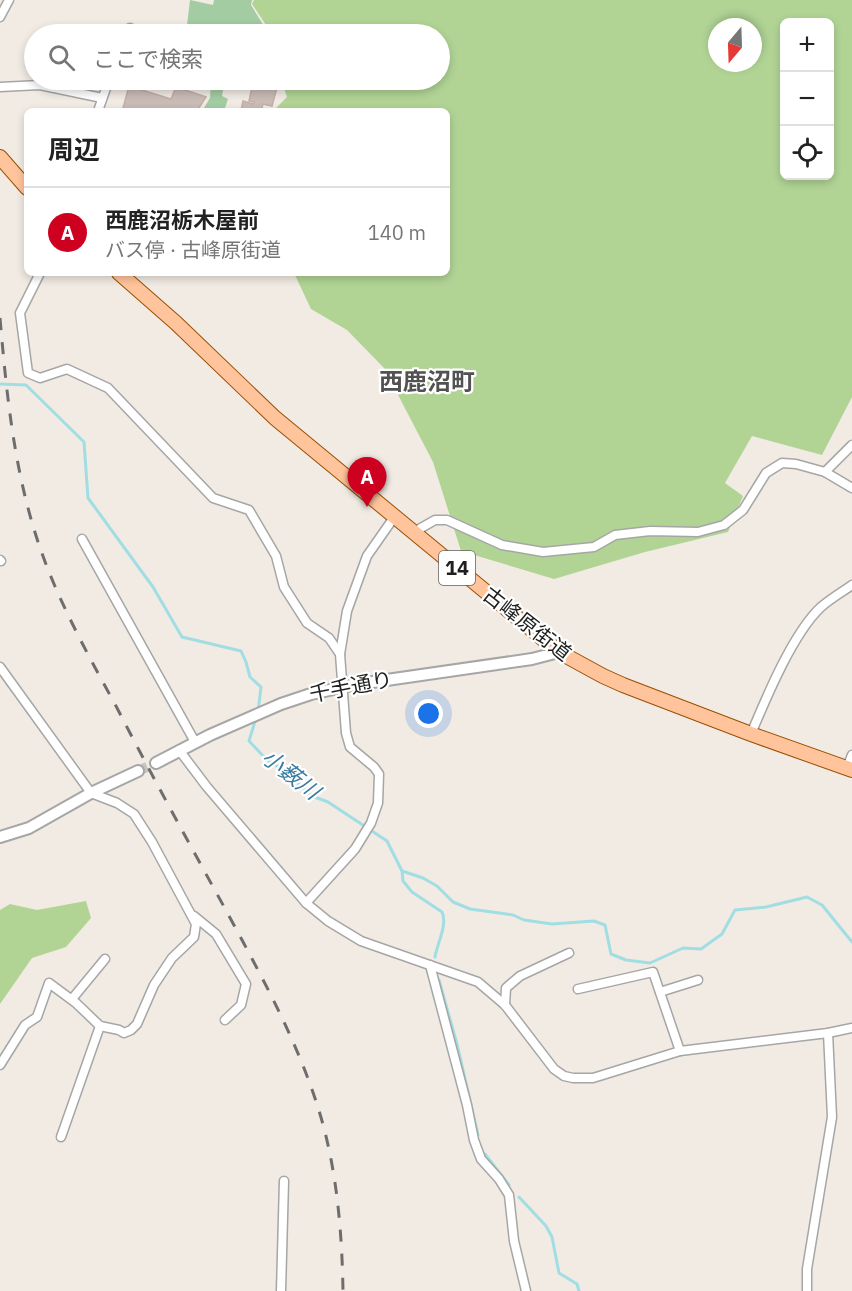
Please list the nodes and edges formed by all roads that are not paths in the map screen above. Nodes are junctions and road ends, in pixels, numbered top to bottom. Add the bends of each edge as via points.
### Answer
1 (9, 0) edge
2 (0, 17) edge
3 (24, 86) edge
4 (0, 87) edge
5 (64, 90) edge
6 (105, 90) edge
7 (102, 98) junction
8 (99, 108) edge
9 (0, 157) edge
10 (24, 185) edge
11 (38, 276) edge
12 (122, 276) edge
13 (852, 445) edge
14 (825, 472) junction
15 (852, 488) edge
16 (395, 516) junction
17 (414, 532) junction
18 (82, 539) dead end
19 (852, 585) edge
20 (559, 652) junction
21 (340, 654) junction
22 (0, 667) edge
23 (341, 688) junction
24 (751, 734) junction
25 (195, 742) junction
26 (179, 750) junction
27 (156, 763) tunnel mouth
28 (850, 764) edge
29 (138, 771) tunnel mouth
30 (91, 793) junction
31 (0, 837) edge
32 (306, 903) junction
33 (189, 912) junction
34 (569, 953) dead end
35 (105, 959) dead end
36 (430, 965) junction
37 (698, 980) dead end
38 (578, 989) dead end
39 (660, 992) junction
40 (72, 999) junction
41 (505, 1005) junction
42 (225, 1020) dead end
43 (100, 1026) junction
44 (852, 1028) edge
45 (828, 1033) junction
46 (680, 1051) junction
47 (0, 1065) edge
48 (61, 1137) dead end
49 (284, 1181) dead end
50 (281, 1291) edge
51 (526, 1291) edge
52 (807, 1291) edge

1 - 2 street
3 - 4 street
5 - 7 street
6 - 7 street
7 - 8 street
9 - 10 main road
11 - 21 street via 20,313 28,373 40,378 67,369 108,388 213,498 249,510 276,556 284,587 307,623 329,638
12 - 16 main road, 古峰原街道 / 14 via 275,418
13 - 14 street
14 - 15 street
14 - 17 street via 782,463 766,473 743,510 724,525 698,532 615,535 594,547 543,552 502,545 447,520 435,520
16 - 17 main road, 古峰原街道 / 14
16 - 21 street via 367,556 347,610
17 - 20 main road, 古峰原街道 / 14
18 - 25 street
19 - 24 street via 821,608 800,635
20 - 23 street, 千手通り
20 - 24 main road, 古峰原街道 / 14 via 603,676
21 - 23 street
22 - 30 street
23 - 25 street, 千手通り via 280,704
23 - 32 street via 350,747 379,774 378,803 355,849
24 - 28 main road, 古峰原街道 / 14
25 - 26 street, 千手通り
26 - 27 street, 千手通り
26 - 32 street
29 - 30 street
30 - 31 street via 29,828
30 - 33 street via 134,814
32 - 36 street via 361,941
33 - 42 street via 216,934 246,984 241,1005
33 - 43 street via 195,924 194,937 172,958 154,985 137,1024 124,1033
34 - 41 street via 520,976 506,988
35 - 40 street
36 - 41 street via 478,982
36 - 51 street via 474,1140 481,1159 509,1195 514,1241
37 - 39 street
38 - 39 street via 652,972
39 - 46 street
40 - 43 street
40 - 47 street via 49,983 37,1017 25,1025
41 - 46 street via 554,1069 564,1076 593,1078
43 - 48 street
44 - 45 street
45 - 46 street
45 - 52 street via 832,1117 807,1269
49 - 50 street

